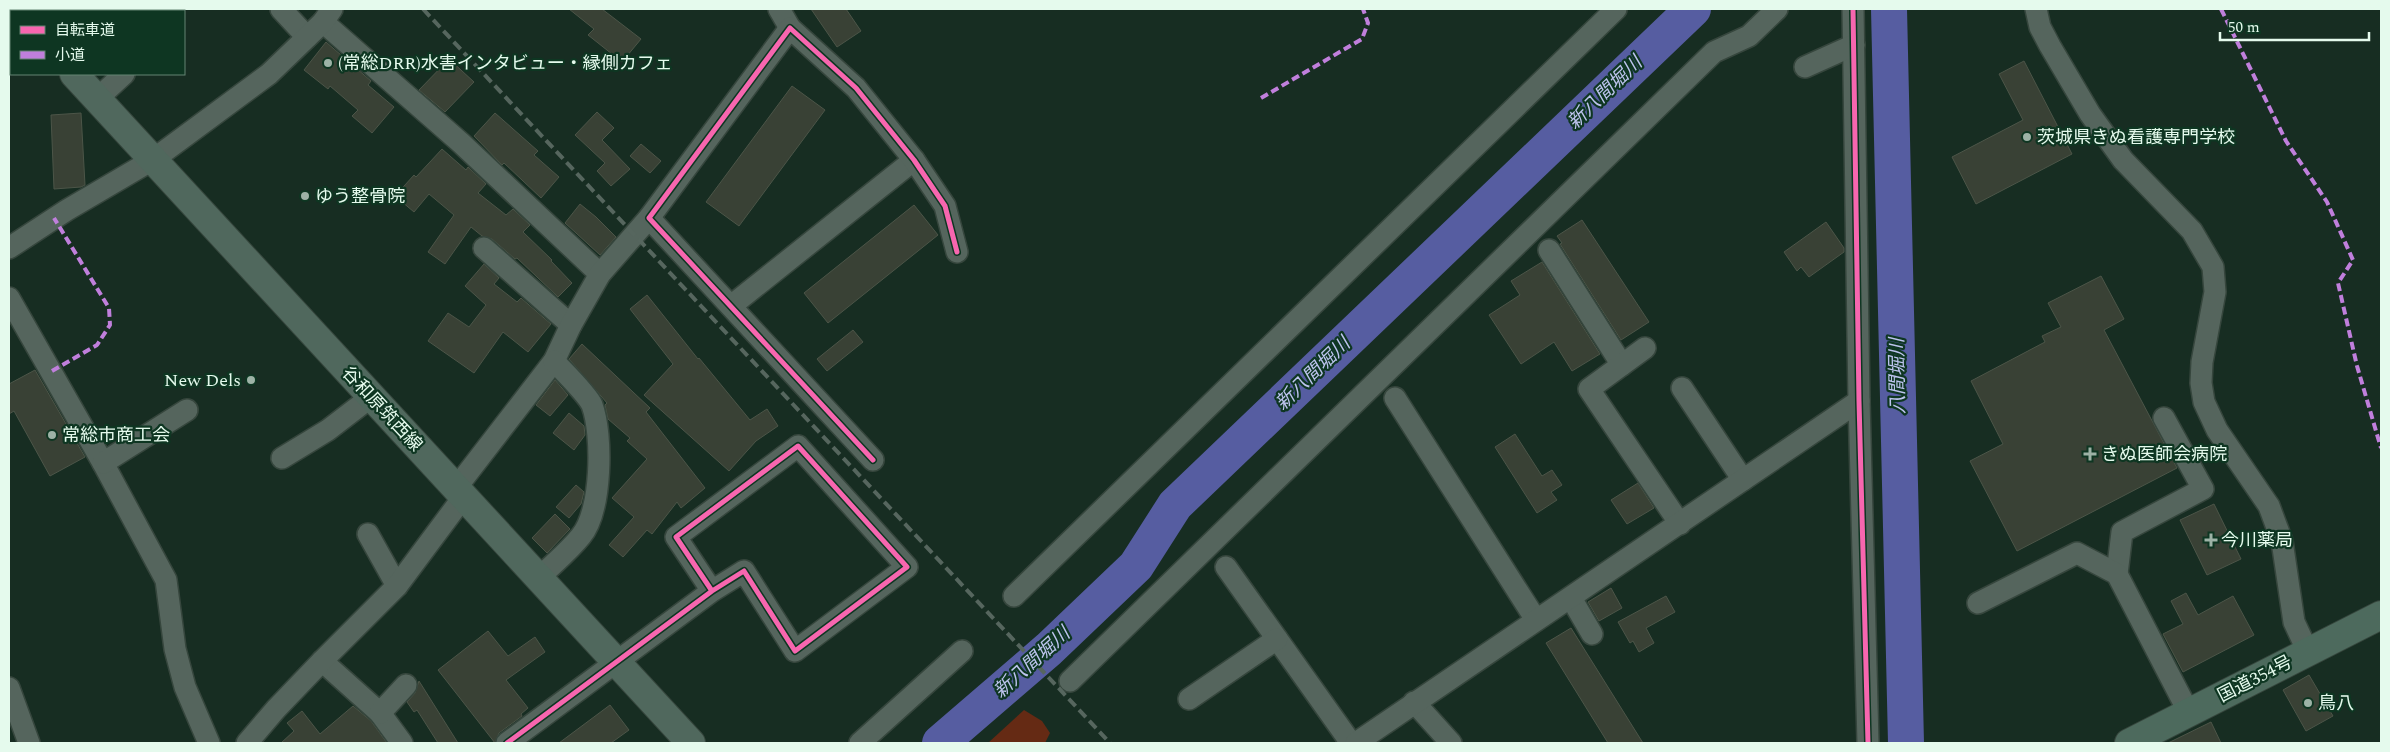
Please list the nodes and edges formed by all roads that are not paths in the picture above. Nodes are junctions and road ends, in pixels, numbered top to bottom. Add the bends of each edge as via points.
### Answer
1 (282, 9) edge
2 (779, 9) edge
3 (1616, 9) edge
4 (1777, 9) edge
5 (1853, 9) edge
6 (2036, 9) edge
7 (328, 15) edge
8 (790, 28) junction
9 (307, 37) junction
10 (1854, 45) junction
11 (1805, 67) dead end
12 (75, 75) edge
13 (123, 75) edge
14 (98, 98) junction
15 (154, 159) junction
16 (914, 160) junction
17 (649, 218) junction
18 (9, 248) edge
19 (484, 248) dead end
20 (1549, 250) dead end
21 (957, 252) dead end
22 (600, 274) junction
23 (9, 298) edge
24 (731, 306) junction
25 (571, 325) junction
26 (1645, 348) dead end
27 (554, 361) junction
28 (1622, 365) junction
29 (1682, 388) dead end
30 (371, 397) junction
31 (1395, 398) dead end
32 (1859, 400) junction
33 (187, 410) dead end
34 (2164, 418) dead end
35 (282, 458) dead end
36 (873, 460) dead end
37 (103, 463) junction
38 (1743, 480) junction
39 (460, 492) junction
40 (1680, 524) junction
41 (368, 534) dead end
42 (1226, 567) dead end
43 (2116, 574) junction
44 (540, 577) junction
45 (397, 586) junction
46 (712, 591) junction
47 (1014, 596) dead end
48 (1571, 598) junction
49 (1978, 603) dead end
50 (2381, 615) edge
51 (1536, 620) junction
52 (1592, 634) dead end
53 (1277, 640) junction
54 (962, 651) dead end
55 (2308, 652) junction
56 (322, 661) junction
57 (616, 662) junction
58 (1070, 681) dead end
59 (406, 685) dead end
60 (9, 688) edge
61 (1189, 699) dead end
62 (1414, 702) junction
63 (380, 713) junction
64 (2189, 713) junction
65 (29, 743) edge
66 (209, 743) edge
67 (247, 743) edge
68 (402, 743) edge
69 (507, 743) edge
70 (691, 743) edge
71 (860, 743) edge
72 (1351, 743) edge
73 (1356, 743) edge
74 (1451, 743) edge
75 (1868, 743) edge
76 (2129, 743) edge

1 - 9 street
2 - 8 street
3 - 47 street
4 - 58 street via 1748,36 1714,52
5 - 10 street
6 - 55 street via 2050,46 2090,114 2123,160 2192,232 2214,267 2215,292 2202,362 2204,402 2217,430 2269,506 2282,541 2294,622
7 - 9 street
7 - 22 street
8 - 16 street via 856,88
8 - 17 street
9 - 15 street via 269,74
10 - 11 street
10 - 32 street
12 - 14 main road, 谷和原筑西線
13 - 14 street
14 - 15 main road, 谷和原筑西線
15 - 18 street
15 - 30 main road, 谷和原筑西線
16 - 21 street via 945,206
16 - 24 street
17 - 22 street
17 - 24 street
19 - 25 street
20 - 28 street
22 - 25 street
23 - 37 street
24 - 36 street
25 - 27 street
26 - 28 street
27 - 39 street
27 - 44 street via 591,404 599,440 599,479 582,535
28 - 40 street via 1589,389
29 - 38 street
30 - 35 street via 328,430
30 - 39 main road, 谷和原筑西線
31 - 51 street
32 - 38 street
32 - 75 street
33 - 37 street
34 - 43 street via 2203,489 2122,532
37 - 66 street via 166,580 175,649 185,686
38 - 40 street
39 - 44 main road, 谷和原筑西線
39 - 45 street
40 - 48 street
41 - 45 street
42 - 53 street
43 - 49 street via 2077,553
43 - 64 street
44 - 57 main road, 谷和原筑西線
45 - 56 street
46 - 46 street via 676,537 798,446 907,567 795,651 744,571
46 - 57 street
48 - 51 street
48 - 52 street
50 - 55 highway, 国道354号
51 - 62 street
53 - 61 street
53 - 72 street
54 - 71 street
55 - 64 highway, 国道354号
56 - 63 street
56 - 67 street
57 - 69 street
57 - 70 main road, 谷和原筑西線
59 - 63 street
60 - 65 street
62 - 73 street
62 - 74 street
63 - 68 street
64 - 76 highway, 国道354号

